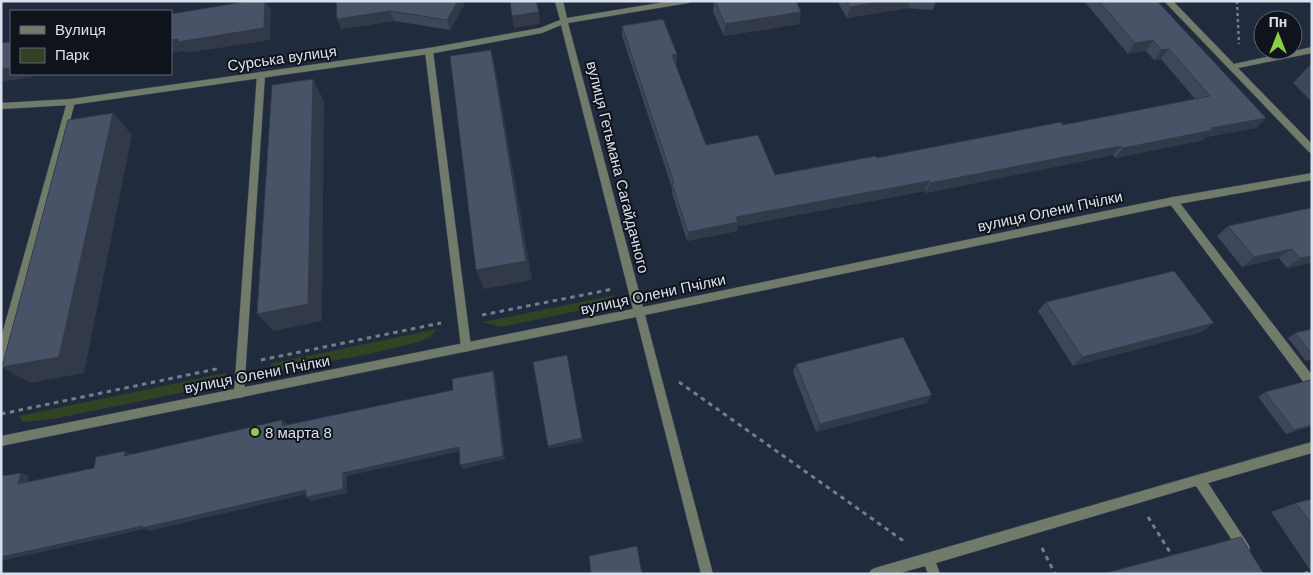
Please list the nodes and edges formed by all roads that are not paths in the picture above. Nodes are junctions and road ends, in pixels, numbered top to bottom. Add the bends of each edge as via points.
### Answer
1 (559, 1) edge
2 (688, 1) edge
3 (1168, 1) edge
4 (564, 21) junction
5 (1312, 50) edge
6 (429, 51) junction
7 (1232, 67) junction
8 (261, 75) junction
9 (71, 102) junction
10 (1, 106) edge
11 (1312, 150) edge
12 (1312, 176) edge
13 (1173, 201) junction
14 (639, 312) junction
15 (466, 347) junction
16 (1, 358) edge
17 (1312, 384) edge
18 (239, 393) junction
19 (1, 441) edge
20 (1312, 447) edge
21 (1199, 480) junction
22 (1250, 558) edge
23 (928, 559) junction
24 (706, 574) edge
25 (875, 574) edge
26 (934, 574) edge

1 - 4 street, вулиця Гетьмана Сагайдачного
2 - 4 street, Сурська вулиця
3 - 7 street
4 - 6 street, Сурська вулиця via 542,30
4 - 14 street, вулиця Гетьмана Сагайдачного
5 - 7 street
6 - 8 street, Сурська вулиця
6 - 15 street
7 - 11 street
8 - 9 street, Сурська вулиця
8 - 18 street
9 - 10 street, Сурська вулиця
9 - 16 street
12 - 13 street, вулиця Олени Пчілки
13 - 14 street, вулиця Олени Пчілки
13 - 17 street
14 - 15 street, вулиця Олени Пчілки
14 - 24 street, вулиця Гетьмана Сагайдачного
15 - 18 street, вулиця Олени Пчілки
18 - 19 street, вулиця Олени Пчілки
20 - 21 street
21 - 22 street
21 - 23 street
23 - 25 street
23 - 26 street

